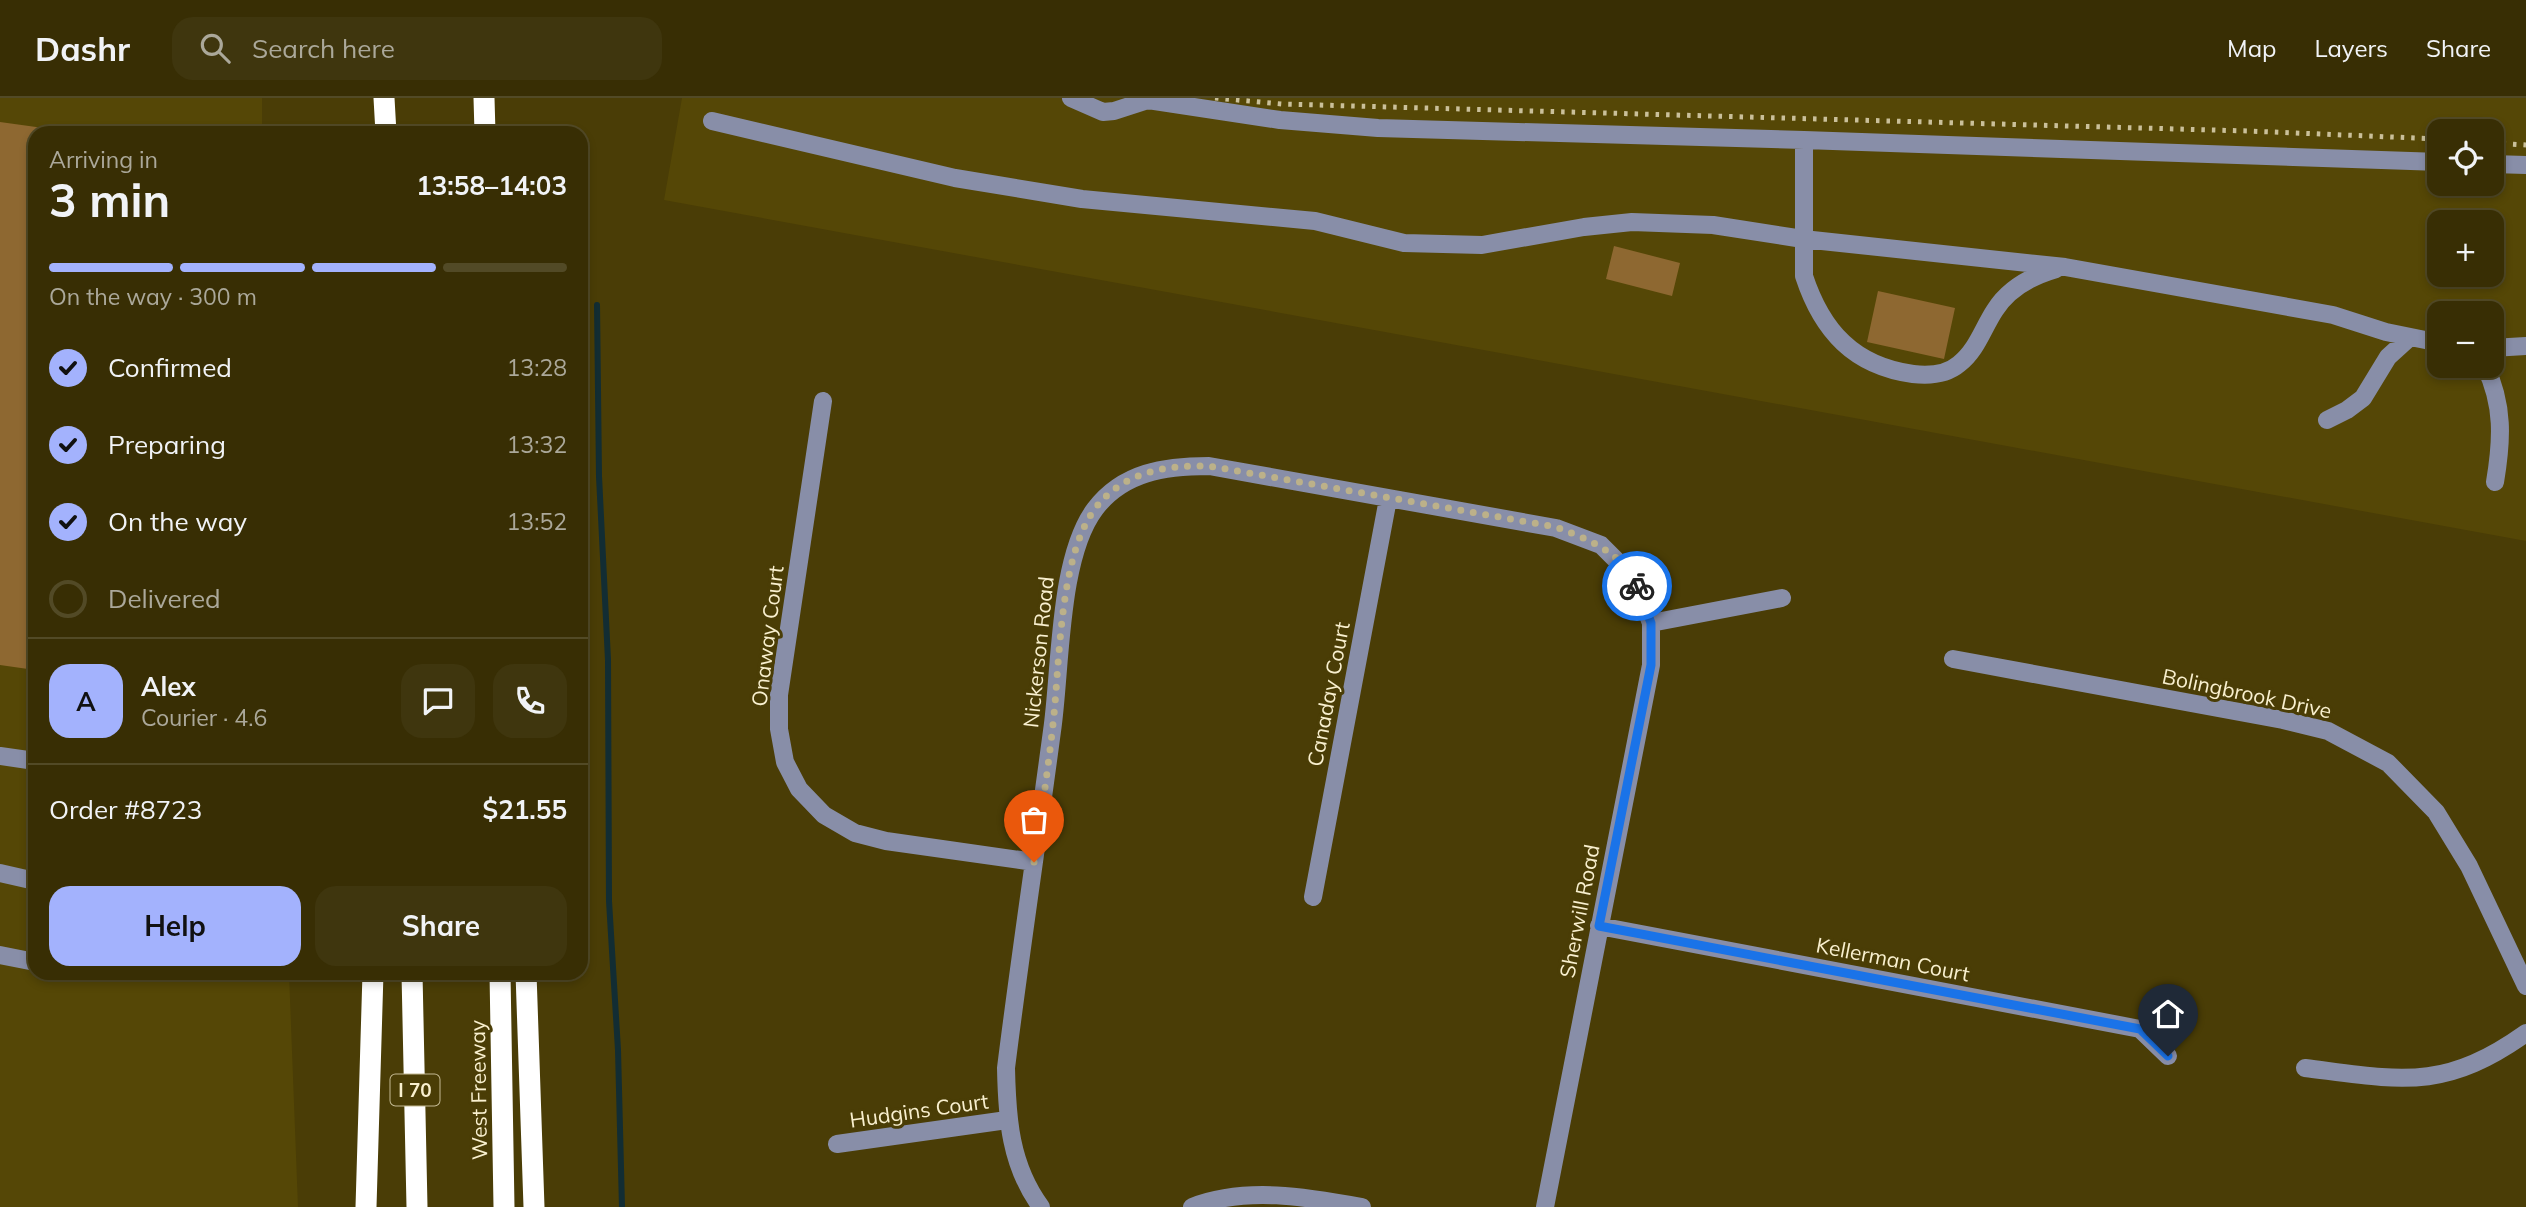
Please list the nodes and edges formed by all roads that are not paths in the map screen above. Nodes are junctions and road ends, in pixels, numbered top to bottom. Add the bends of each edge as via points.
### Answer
1 (384, 98) edge
2 (484, 98) edge
3 (1071, 98) edge
4 (712, 121) dead end
5 (384, 126) edge
6 (485, 126) edge
7 (1804, 139) junction
8 (2427, 162) edge
9 (2504, 164) edge
10 (2526, 165) edge
11 (1803, 239) junction
12 (2065, 267) junction
13 (2410, 337) junction
14 (2427, 340) edge
15 (2526, 346) edge
16 (2504, 347) edge
17 (2490, 378) edge
18 (824, 401) dead end
19 (2327, 420) dead end
20 (2496, 482) dead end
21 (1388, 499) junction
22 (1782, 598) dead end
23 (1651, 623) junction
24 (1953, 659) dead end
25 (0, 756) edge
26 (28, 760) edge
27 (1034, 862) junction
28 (0, 873) edge
29 (28, 879) edge
30 (1313, 897) dead end
31 (1599, 926) junction
32 (0, 955) edge
33 (28, 960) edge
34 (373, 980) edge
35 (412, 980) edge
36 (500, 980) edge
37 (526, 980) edge
38 (2526, 986) edge
39 (373, 1005) junction
40 (2526, 1033) edge
41 (2168, 1056) dead end
42 (2305, 1068) dead end
43 (1007, 1120) junction
44 (837, 1144) dead end
45 (366, 1207) edge
46 (380, 1207) edge
47 (417, 1207) edge
48 (504, 1207) edge
49 (534, 1207) edge
50 (1041, 1207) edge
51 (1192, 1207) edge
52 (1362, 1207) edge
53 (1545, 1207) edge

1 - 5 highway
2 - 6 highway
3 - 7 street via 1103,111 1148,100 1280,120 1378,128
4 - 11 street via 955,178 1082,199 1315,221 1404,243 1482,245 1632,222 1713,226
7 - 8 street
7 - 11 street
9 - 10 street
11 - 12 street
11 - 12 street via 1804,276 1829,328 1875,365 1920,375 1936,375 1958,365 2014,289 2035,275
12 - 13 street via 2333,315
13 - 14 street
13 - 19 street via 2388,356 2363,398
15 - 16 street
17 - 20 street via 2500,406
18 - 27 street, Onaway Court via 779,695 785,762 799,789 824,815 855,833
21 - 23 street, Nickerson Road via 1556,527 1601,545 1634,578
21 - 27 street, Nickerson Road via 1209,466 1177,466 1146,471 1119,486 1095,509 1070,566
21 - 30 street, Canaday Court
22 - 23 street
23 - 31 street, Sherwill Road via 1651,665
24 - 38 street, Bolingbrook Drive via 2283,720 2328,731 2388,763 2437,811 2469,866
25 - 26 street
27 - 43 street, Nickerson Road via 1006,1068
28 - 29 street
31 - 41 street, Kellerman Court via 2140,1029
31 - 53 street, Sherwill Road
32 - 33 street
34 - 39 highway
35 - 47 highway, I 70
36 - 48 highway, West Freeway
37 - 49 highway
39 - 45 highway
39 - 46 highway
40 - 42 street via 2478,1063 2417,1079
43 - 44 street, Hudgins Court
43 - 50 street, Nickerson Road via 1015,1157
51 - 52 street via 1237,1196 1278,1195

